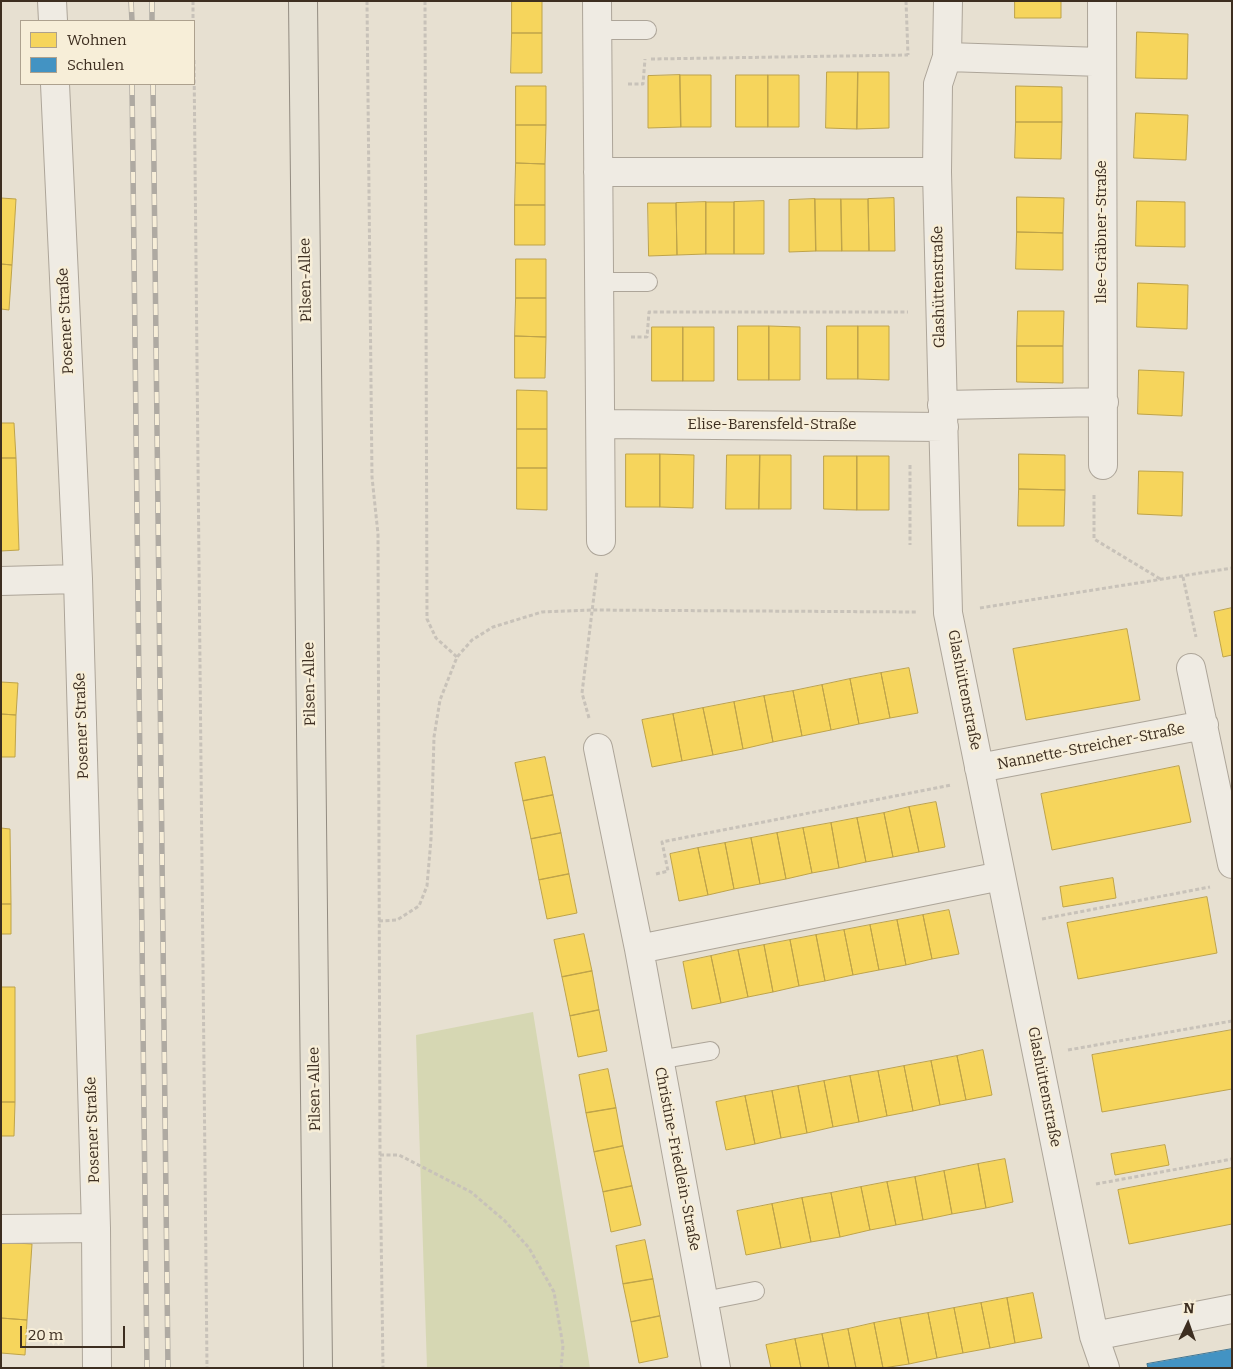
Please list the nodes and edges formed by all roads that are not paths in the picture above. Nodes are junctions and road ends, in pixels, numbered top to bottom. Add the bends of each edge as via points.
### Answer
1 (52, 1) edge
2 (303, 1) edge
3 (597, 1) edge
4 (948, 1) edge
5 (1102, 1) edge
6 (52, 20) edge
7 (597, 30) junction
8 (647, 30) dead end
9 (947, 57) junction
10 (1101, 62) junction
11 (56, 85) edge
12 (598, 172) junction
13 (936, 172) junction
14 (599, 282) junction
15 (648, 282) dead end
16 (1104, 402) junction
17 (943, 416) junction
18 (601, 424) junction
19 (1103, 465) road end
20 (601, 541) road end
21 (78, 579) junction
22 (1, 581) edge
23 (1191, 668) road end
24 (1204, 725) junction
25 (598, 748) road end
26 (980, 774) junction
27 (1232, 864) edge
28 (1001, 876) junction
29 (639, 949) junction
30 (710, 1051) dead end
31 (658, 1060) junction
32 (96, 1228) junction
33 (1, 1229) edge
34 (755, 1291) dead end
35 (704, 1301) junction
36 (1232, 1309) edge
37 (1094, 1336) junction
38 (1099, 1366) edge
39 (97, 1368) edge
40 (318, 1368) edge
41 (716, 1368) edge

1 - 6 street
2 - 40 main road, Pilsen-Allee
3 - 7 street
4 - 9 street, Glashüttenstraße
5 - 10 street, Ilse-Gräbner-Straße
7 - 8 lane
7 - 12 street
9 - 10 street
9 - 13 street, Glashüttenstraße via 938,84
10 - 16 street, Ilse-Gräbner-Straße
11 - 21 street, Posener Straße
12 - 13 street
12 - 14 street
13 - 17 street, Glashüttenstraße
14 - 15 lane
14 - 18 street
16 - 17 street
16 - 19 street, Ilse-Gräbner-Straße
17 - 18 street, Elise-Barensfeld-Straße via 909,426
17 - 26 street, Glashüttenstraße via 948,612
18 - 20 street
21 - 22 street
21 - 32 street, Posener Straße
23 - 24 street, Nannette-Streicher-Straße
24 - 26 street, Nannette-Streicher-Straße
24 - 27 street, Nannette-Streicher-Straße
25 - 29 street, Christine-Friedlein-Straße
26 - 28 street, Glashüttenstraße
28 - 29 street
28 - 37 street, Glashüttenstraße
29 - 31 street, Christine-Friedlein-Straße
30 - 31 lane
31 - 35 street, Christine-Friedlein-Straße
32 - 33 street
32 - 39 street, Posener Straße
34 - 35 lane
35 - 41 street, Christine-Friedlein-Straße
36 - 37 street
37 - 38 street, Glashüttenstraße

